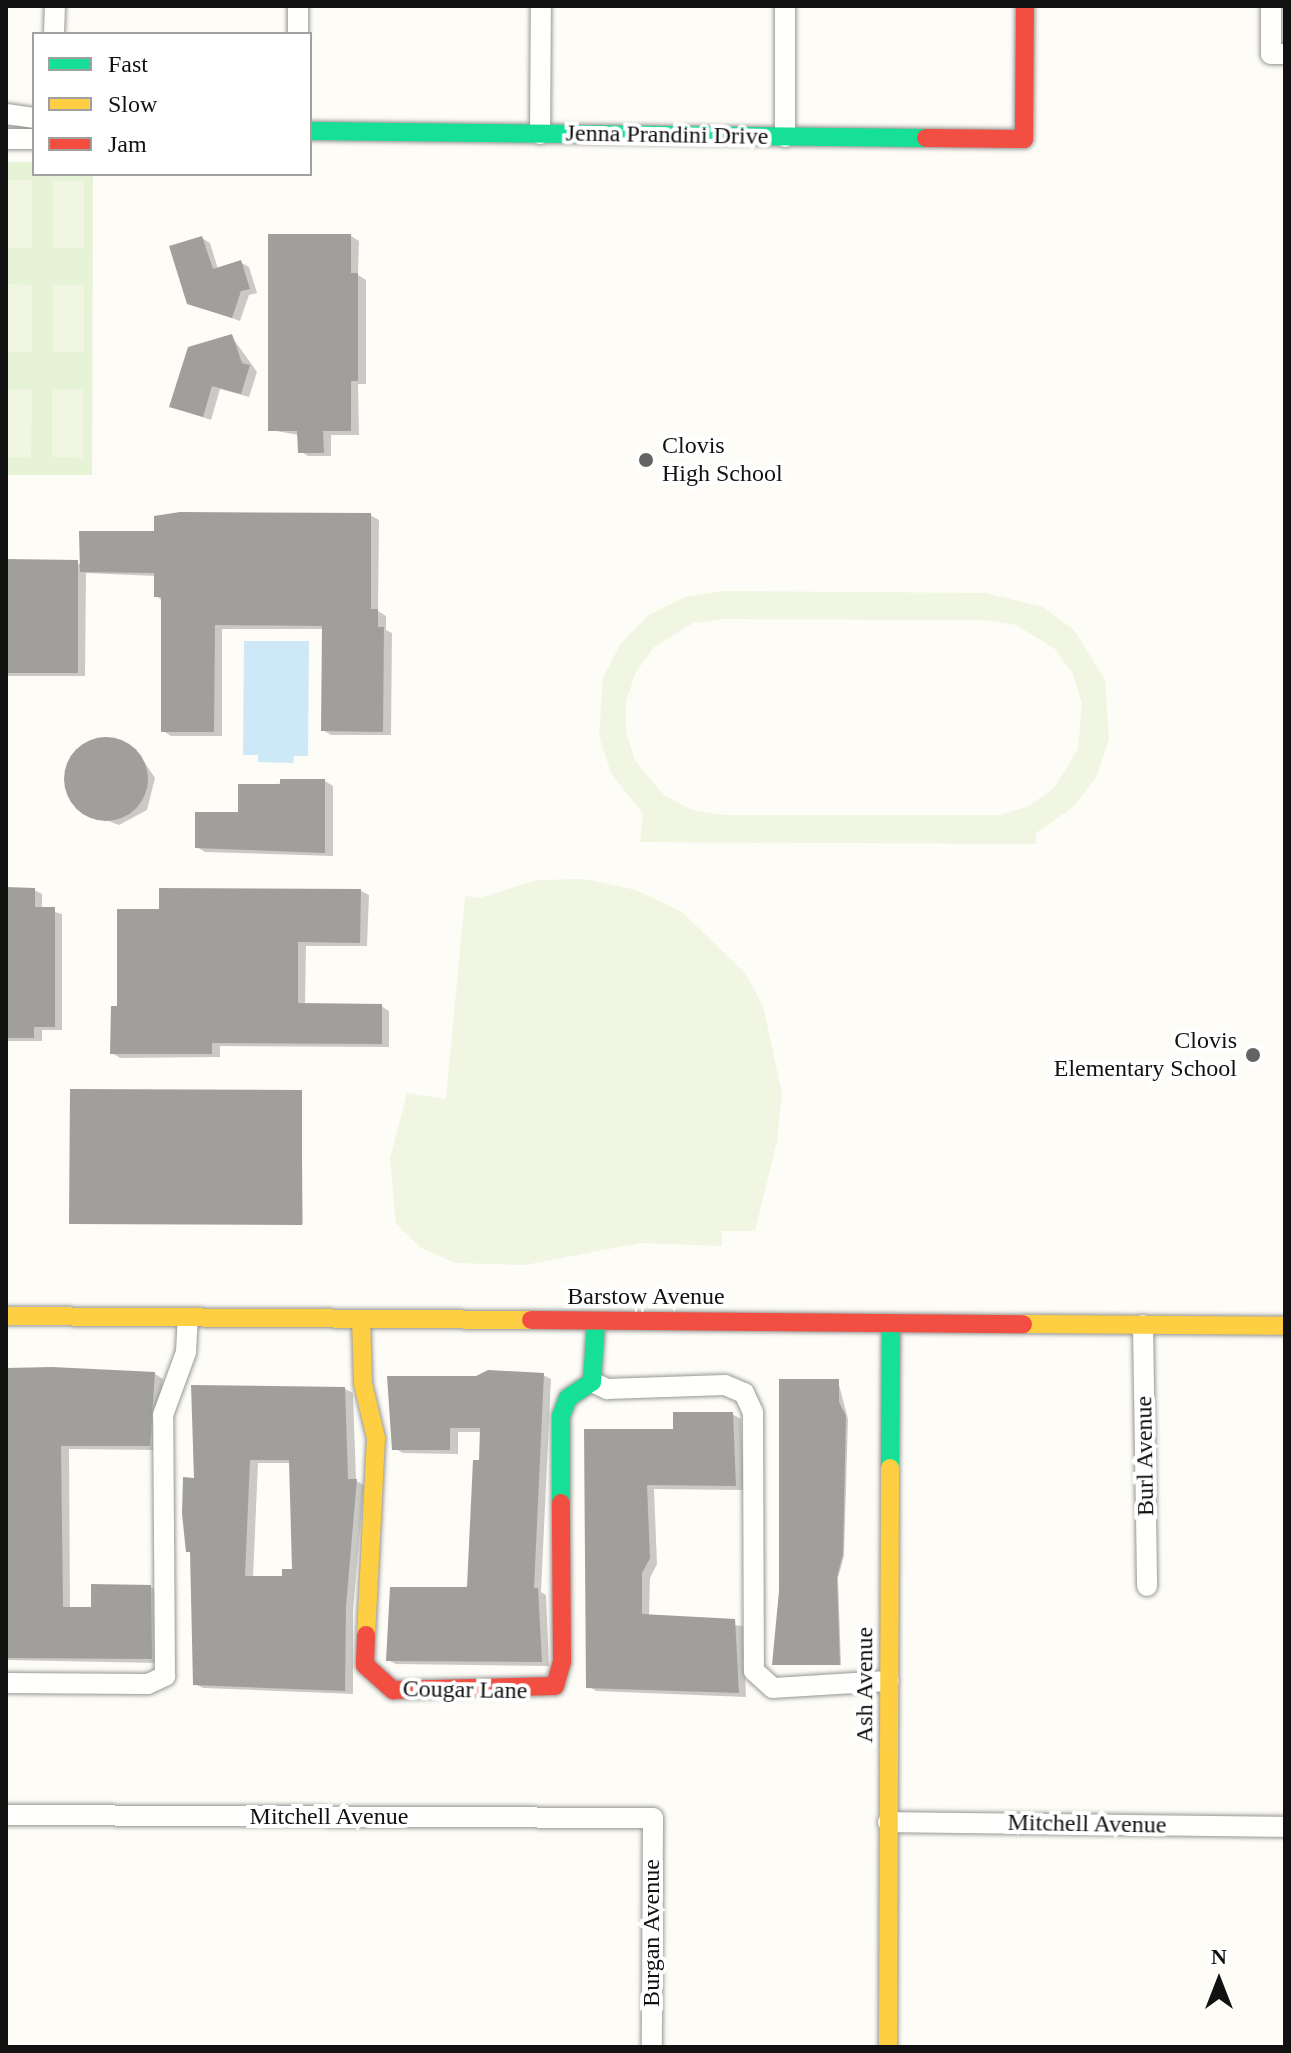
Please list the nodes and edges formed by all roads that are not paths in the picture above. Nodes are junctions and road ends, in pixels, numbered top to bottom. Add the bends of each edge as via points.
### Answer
1 (55, 6) edge
2 (298, 6) edge
3 (541, 6) edge
4 (785, 6) edge
5 (1025, 6) edge
6 (1271, 6) edge
7 (54, 32) edge
8 (298, 32) edge
9 (1278, 54) edge
10 (6, 114) edge
11 (32, 118) edge
12 (312, 131) edge
13 (540, 134) junction
14 (785, 137) junction
15 (6, 139) edge
16 (32, 139) edge
17 (6, 1316) edge
18 (188, 1318) junction
19 (361, 1319) junction
20 (596, 1321) junction
21 (891, 1323) junction
22 (1143, 1325) junction
23 (1285, 1326) edge
24 (592, 1382) junction
25 (1147, 1586) dead end
26 (889, 1681) junction
27 (6, 1683) edge
28 (6, 1815) edge
29 (653, 1818) joint
30 (888, 1822) junction
31 (1285, 1827) edge
32 (652, 2047) edge
33 (888, 2047) edge

1 - 7 street
2 - 8 street
3 - 13 street
4 - 14 street
5 - 14 street, Jenna Prandini Drive via 1024,139
6 - 9 street
10 - 11 street
12 - 13 street, Jenna Prandini Drive
13 - 14 street, Jenna Prandini Drive
15 - 16 street
17 - 18 street, Barstow Avenue
18 - 19 street, Barstow Avenue
18 - 27 street via 186,1352 163,1415 165,1676 148,1684
19 - 20 street, Barstow Avenue
19 - 24 street, Cougar Lane via 363,1384 376,1438 365,1665 393,1690 555,1686 562,1662 561,1416 568,1398
20 - 21 street, Barstow Avenue
20 - 24 street
21 - 22 street, Barstow Avenue
21 - 26 street, Ash Avenue
22 - 23 street, Barstow Avenue
22 - 25 street, Burl Avenue
24 - 26 street via 607,1389 725,1385 744,1393 753,1412 754,1671 773,1688
26 - 30 street, Ash Avenue
28 - 29 street, Mitchell Avenue
29 - 32 street, Burgan Avenue
30 - 31 street, Mitchell Avenue
30 - 33 street, Ash Avenue

